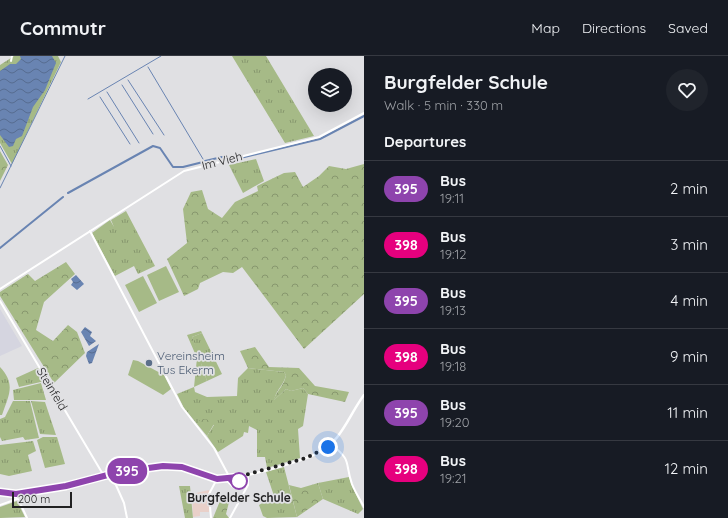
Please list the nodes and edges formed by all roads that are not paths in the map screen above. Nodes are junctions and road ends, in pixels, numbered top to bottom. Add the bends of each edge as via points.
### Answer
1 (12, 56) edge
2 (11, 61) dead end
3 (364, 113) edge
4 (90, 231) junction
5 (0, 289) edge
6 (0, 301) edge
7 (364, 395) edge
8 (331, 444) junction
9 (111, 474) junction
10 (248, 474) junction
11 (104, 476) junction
12 (217, 479) junction
13 (230, 479) junction
14 (0, 492) edge
15 (16, 494) junction
16 (17, 499) junction
17 (0, 505) edge
18 (364, 506) edge
19 (26, 518) edge
20 (127, 518) edge
21 (211, 518) edge
22 (230, 518) edge

1 - 2 street
3 - 4 street, Im Vieh via 319,137 184,171
4 - 5 street, Im Vieh
4 - 13 street via 182,407 214,448
6 - 11 street, Steinfeld
7 - 8 street
8 - 10 street via 306,458
8 - 18 street via 343,453 352,483
9 - 11 street
9 - 12 street via 150,467 174,466
9 - 20 street via 124,503
10 - 13 street
10 - 22 street via 248,485
11 - 15 street via 66,486
12 - 13 street
12 - 21 street via 209,494
14 - 15 street
15 - 16 street
16 - 17 street
16 - 19 street

